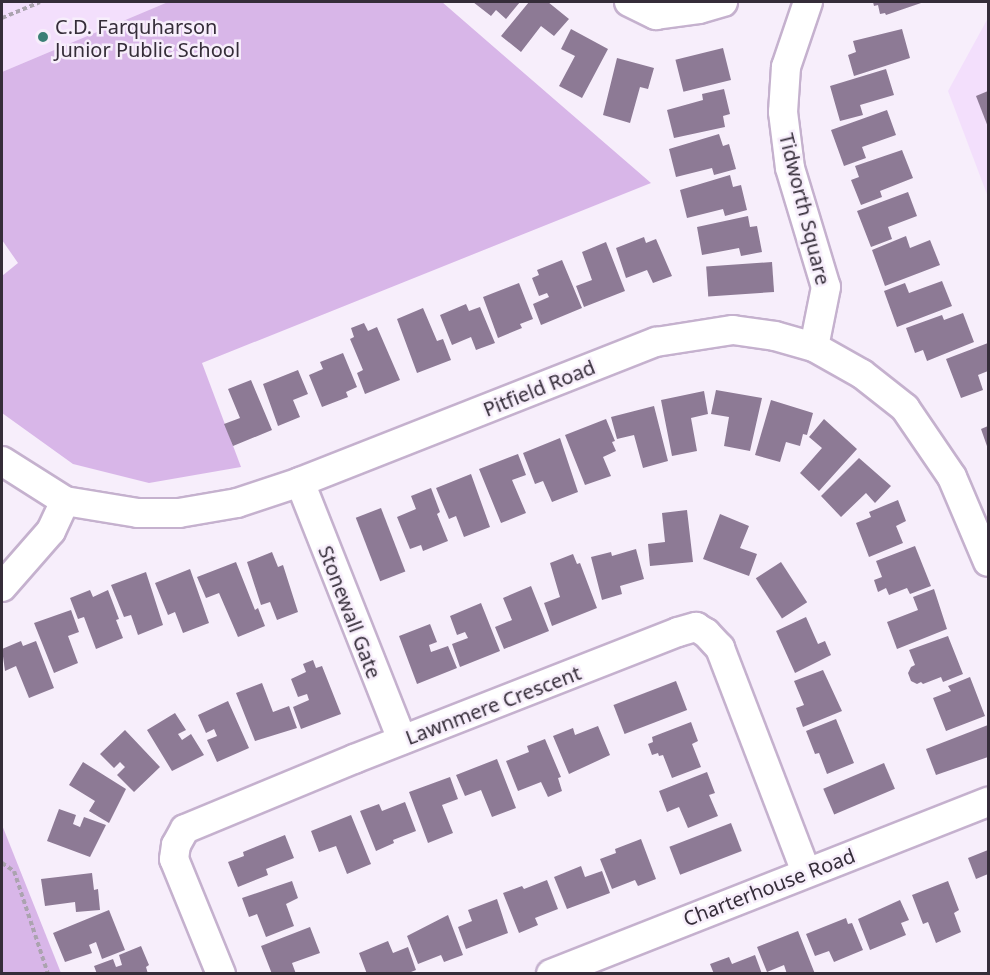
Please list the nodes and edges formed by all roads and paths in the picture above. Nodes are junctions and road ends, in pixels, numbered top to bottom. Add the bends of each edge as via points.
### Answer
1 (40, 2) edge
2 (629, 2) edge
3 (723, 2) edge
4 (808, 2) edge
5 (2, 18) edge
6 (814, 347) junction
7 (2, 461) edge
8 (300, 482) junction
9 (64, 501) junction
10 (988, 558) edge
11 (2, 587) edge
12 (402, 740) junction
13 (988, 802) edge
14 (2, 863) edge
15 (806, 872) junction
16 (48, 974) edge
17 (221, 974) edge
18 (550, 974) edge

1 - 5 path
2 - 3 street via 656,15
4 - 6 street, Tidworth Square via 786,67 783,112 790,168 826,287
6 - 8 street, Pitfield Road via 733,330 656,342
6 - 10 street, Pitfield Road via 862,374 905,408 952,477
7 - 9 street, Pitfield Road
8 - 9 street, Pitfield Road via 237,503 178,513 138,513
8 - 12 street, Stonewall Gate
9 - 11 street via 51,531
12 - 15 street, Lawnmere Crescent via 696,627 720,648
12 - 17 street, Lawnmere Crescent via 185,829 176,844 174,859
13 - 15 street, Charterhouse Road
14 - 16 path via 14,871
15 - 18 street, Charterhouse Road

